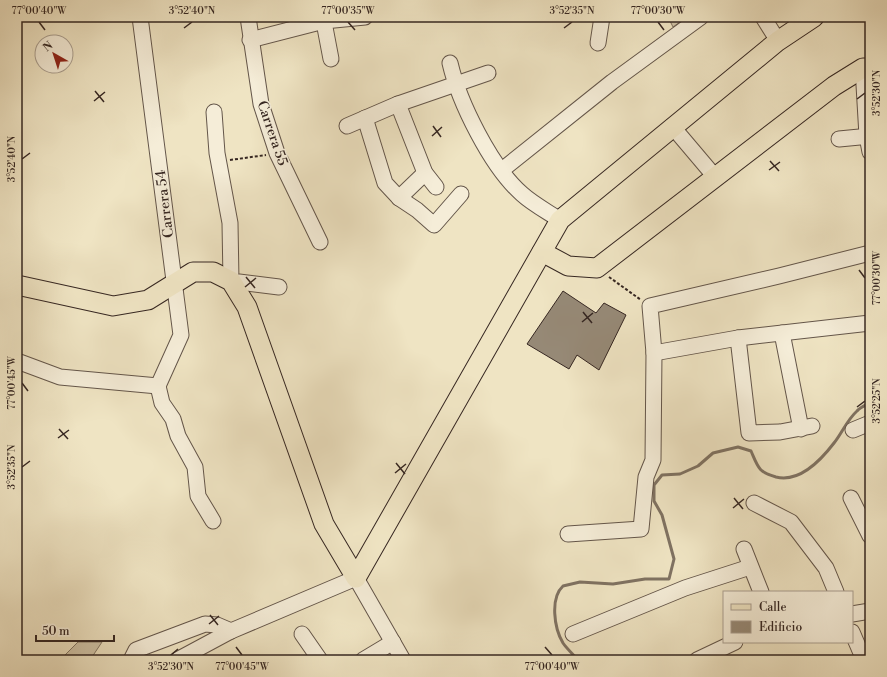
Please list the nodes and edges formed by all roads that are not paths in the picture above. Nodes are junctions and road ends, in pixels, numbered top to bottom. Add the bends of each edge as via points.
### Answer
1 (140, 17) edge
2 (248, 17) edge
3 (365, 17) edge
4 (602, 17) edge
5 (701, 17) edge
6 (764, 17) edge
7 (814, 17) edge
8 (323, 19) edge
9 (250, 40) junction
10 (778, 41) junction
11 (598, 43) dead end
12 (331, 59) dead end
13 (450, 63) dead end
14 (866, 68) edge
15 (488, 73) dead end
16 (454, 84) junction
17 (398, 104) junction
18 (214, 112) dead end
19 (366, 118) junction
20 (347, 126) dead end
21 (672, 126) junction
22 (868, 136) edge
23 (839, 139) dead end
24 (870, 152) edge
25 (502, 170) junction
26 (425, 173) junction
27 (716, 178) junction
28 (436, 187) dead end
29 (461, 194) dead end
30 (399, 198) junction
31 (560, 220) junction
32 (320, 242) dead end
33 (542, 252) junction
34 (870, 253) edge
35 (231, 281) junction
36 (17, 285) edge
37 (174, 285) junction
38 (279, 287) dead end
39 (870, 323) edge
40 (782, 333) junction
41 (738, 338) junction
42 (654, 353) junction
43 (17, 361) edge
44 (158, 386) junction
45 (870, 423) edge
46 (853, 430) dead end
47 (851, 498) dead end
48 (754, 503) dead end
49 (213, 521) dead end
50 (568, 534) dead end
51 (870, 535) edge
52 (744, 549) dead end
53 (750, 567) junction
54 (356, 578) junction
55 (761, 591) edge
56 (836, 591) edge
57 (870, 611) edge
58 (853, 614) edge
59 (231, 631) junction
60 (302, 634) dead end
61 (573, 634) dead end
62 (853, 634) edge
63 (392, 642) junction
64 (733, 643) edge
65 (131, 660) edge
66 (177, 660) edge
67 (320, 660) edge
68 (363, 660) edge
69 (403, 660) edge
70 (697, 660) edge
71 (864, 660) edge

1 - 37 street, Carrera 54
2 - 9 street, Carrera 55
3 - 8 street
4 - 11 street
5 - 25 street via 612,82
6 - 10 street
7 - 10 main road
8 - 9 street
8 - 12 street
9 - 32 street, Carrera 55 via 261,104 277,153
10 - 21 main road
13 - 16 street
14 - 22 street
14 - 27 main road via 834,86
15 - 16 street
16 - 17 street
16 - 25 street via 464,107
17 - 19 street
17 - 26 street
18 - 35 street via 219,162 230,223
19 - 20 street
19 - 30 street via 385,183
21 - 27 street
21 - 31 main road
22 - 23 street
22 - 24 street
25 - 31 street via 522,194
26 - 28 street
26 - 30 street
27 - 33 main road via 597,268 568,266
29 - 30 street via 434,225
31 - 33 main road
33 - 54 main road
34 - 42 street via 650,306
35 - 37 main road via 213,272 193,272
35 - 38 street
35 - 54 main road via 247,307 324,524
36 - 37 main road via 113,306 148,300
37 - 44 street, Carrera 54 via 181,334
39 - 40 street
40 - 41 street
40 - 41 street via 807,428 749,433
41 - 42 street
42 - 50 street via 653,460 646,476 641,529
43 - 44 street via 60,377
44 - 49 street via 162,403 173,419 178,436 195,467 198,496
45 - 46 street
47 - 51 street
48 - 56 street via 792,522 826,568
52 - 53 street
53 - 55 street
53 - 61 street via 685,588
54 - 59 street
54 - 63 street
57 - 58 street
59 - 65 street via 217,625 206,624 136,650
59 - 66 street
60 - 67 street
62 - 71 street
63 - 68 street
63 - 69 street
64 - 70 street

